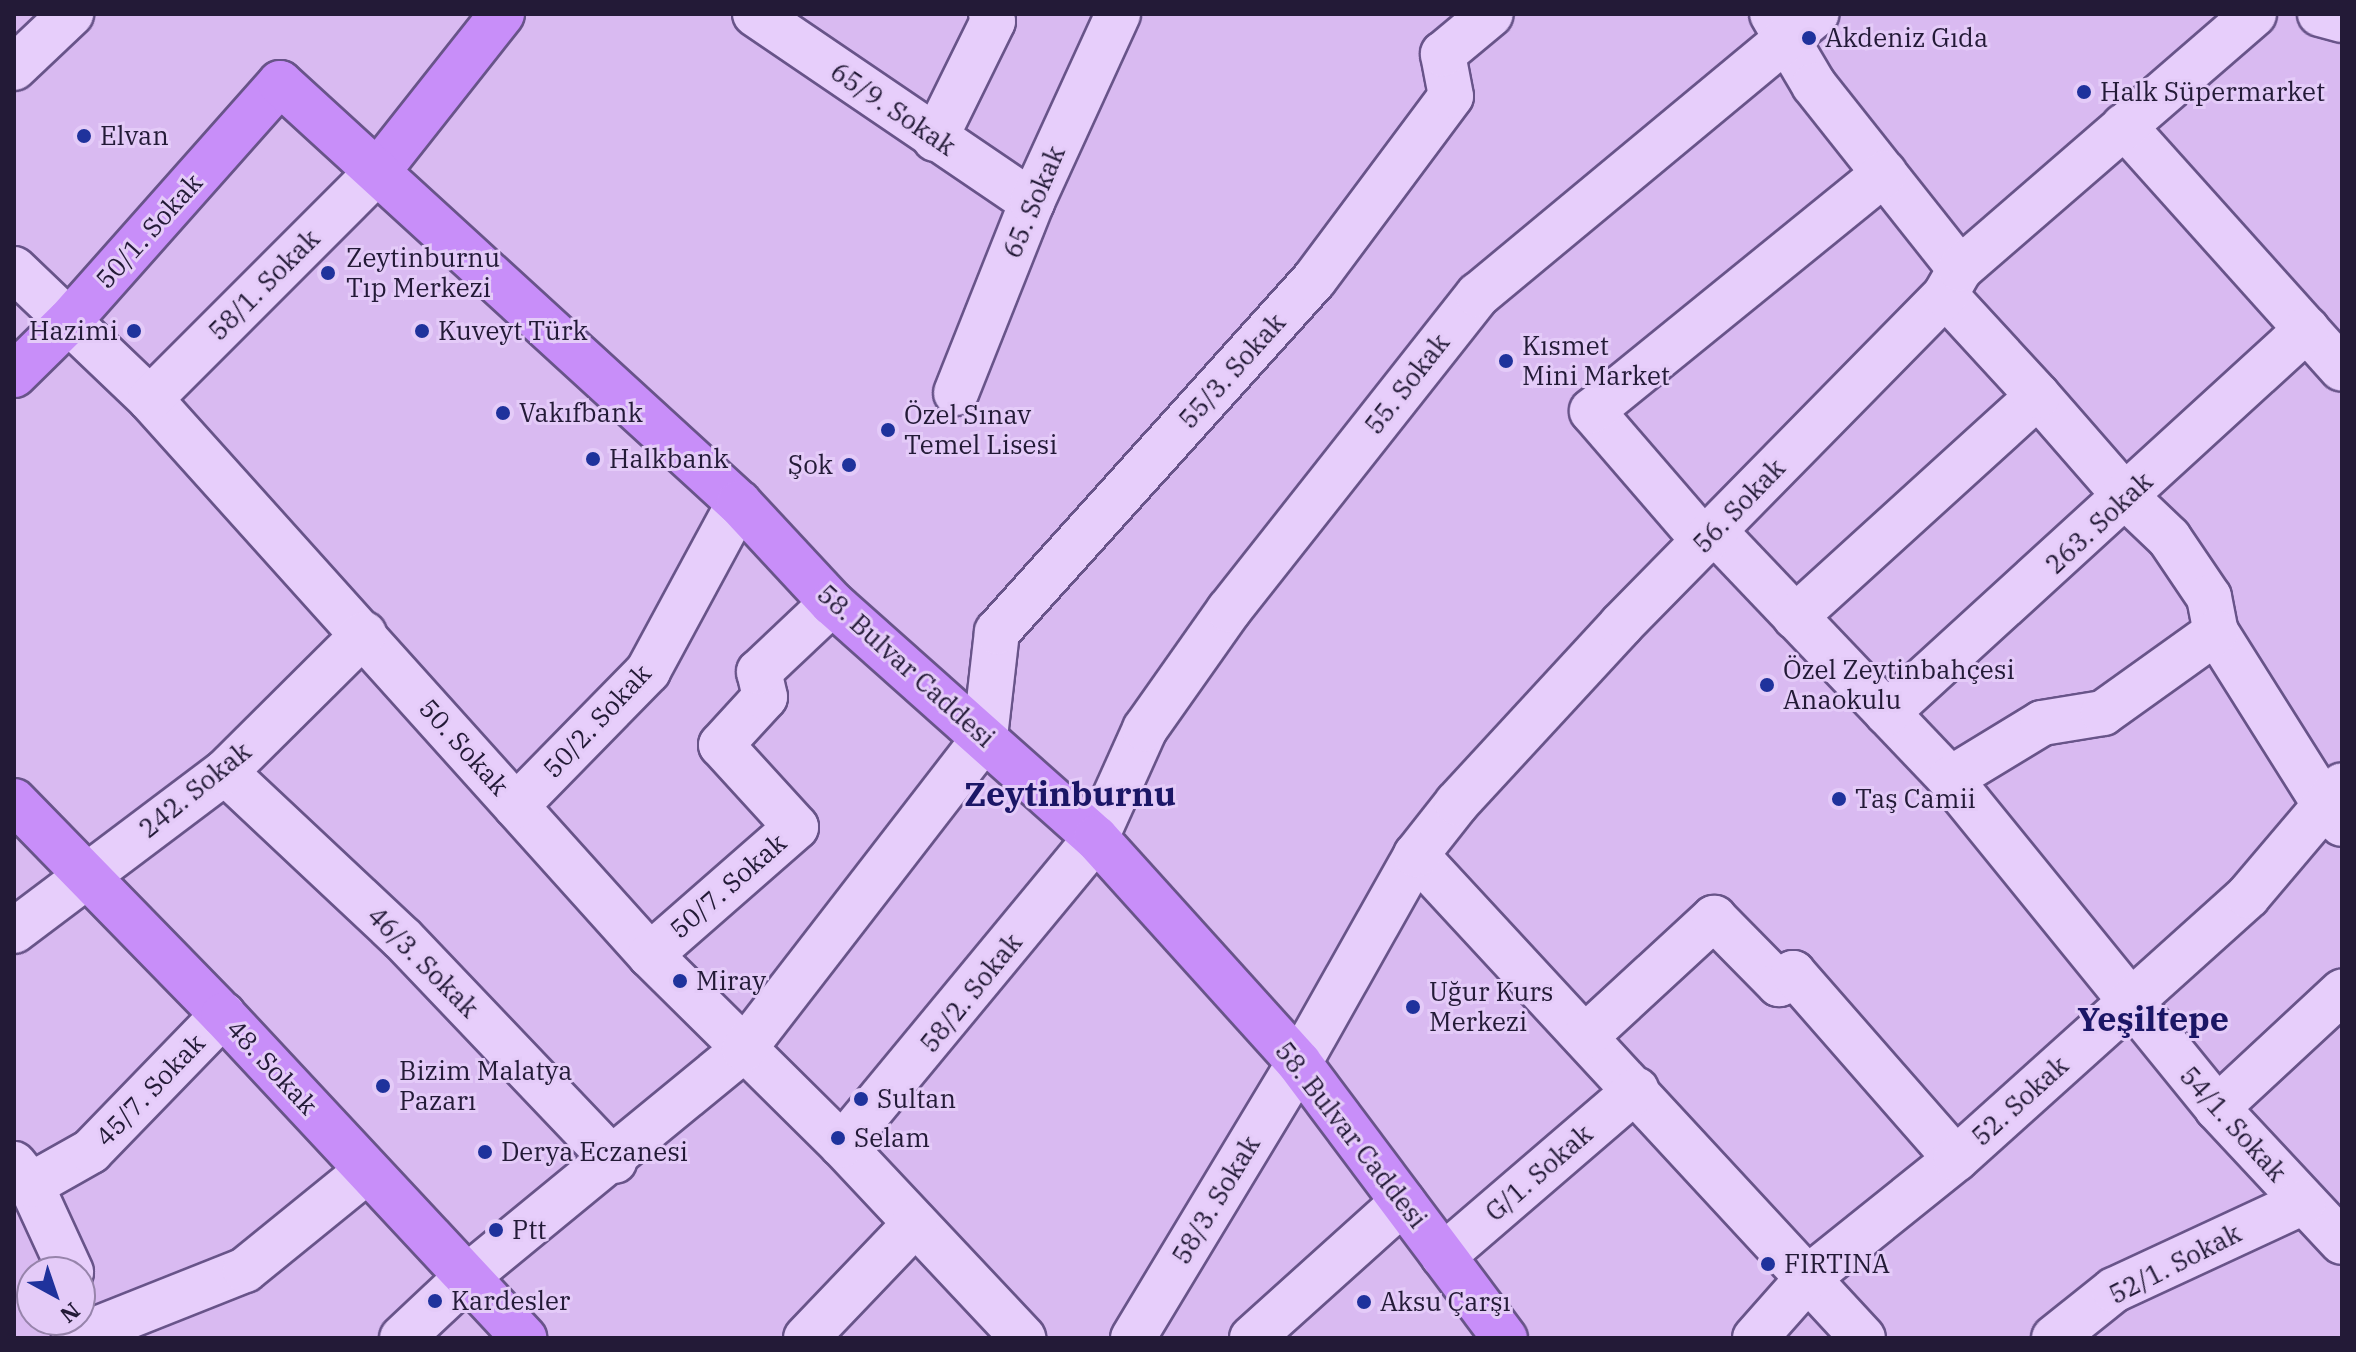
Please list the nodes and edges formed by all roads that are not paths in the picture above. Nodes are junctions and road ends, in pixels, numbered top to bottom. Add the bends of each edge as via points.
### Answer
1 (71, 14) edge
2 (502, 14) edge
3 (755, 14) edge
4 (991, 14) edge
5 (1118, 14) edge
6 (1491, 14) edge
7 (2254, 14) edge
8 (2320, 14) edge
9 (2342, 20) edge
10 (1792, 22) edge
11 (14, 68) edge
12 (280, 83) joint
13 (2124, 126) junction
14 (935, 139) junction
15 (378, 171) junction
16 (1885, 173) junction
17 (1032, 202) junction
18 (14, 269) edge
19 (1952, 282) junction
20 (69, 321) junction
21 (2307, 329) junction
22 (2342, 369) edge
23 (14, 375) edge
24 (956, 393) dead end
25 (2038, 396) junction
26 (150, 399) junction
27 (2127, 498) junction
28 (739, 503) junction
29 (1711, 538) junction
30 (832, 603) junction
31 (1795, 617) junction
32 (2216, 632) junction
33 (364, 634) junction
34 (1887, 713) junction
35 (985, 737) junction
36 (225, 772) junction
37 (1950, 779) junction
38 (14, 801) edge
39 (2337, 805) edge
40 (516, 806) junction
41 (1096, 838) junction
42 (1416, 855) junction
43 (87, 873) junction
44 (14, 931) edge
45 (650, 955) junction
46 (2342, 992) edge
47 (2127, 1003) junction
48 (223, 1015) junction
49 (1585, 1037) junction
50 (744, 1049) junction
51 (1299, 1063) junction
52 (1636, 1090) junction
53 (2217, 1108) junction
54 (842, 1145) junction
55 (1956, 1159) junction
56 (614, 1161) junction
57 (367, 1171) junction
58 (23, 1175) edge
59 (1403, 1202) junction
60 (2304, 1202) junction
61 (915, 1224) junction
62 (2342, 1242) edge
63 (63, 1256) edge
64 (1443, 1256) junction
65 (468, 1276) junction
66 (1809, 1277) junction
67 (96, 1315) edge
68 (402, 1338) edge
69 (524, 1338) edge
70 (806, 1338) edge
71 (1023, 1338) edge
72 (1133, 1338) edge
73 (1252, 1338) edge
74 (1505, 1338) edge
75 (1755, 1338) edge
76 (1863, 1338) edge
77 (2054, 1338) edge

1 - 11 street
2 - 15 main road
3 - 14 street, 65/9. Sokak
4 - 14 street via 993,21
5 - 17 street, 65. Sokak
6 - 35 street, 55/3. Sokak via 1443,54 1451,96 1314,280 997,632
7 - 13 street, 56. Sokak
8 - 9 street
10 - 16 street via 1814,85
10 - 41 street, 55. Sokak via 1478,295 1229,610 1145,729
12 - 15 main road, 58. Bulvar Caddesi
12 - 20 main road, 50/1. Sokak
13 - 19 street, 56. Sokak
13 - 21 street
14 - 17 street, 65/9. Sokak
15 - 26 street, 58/1. Sokak
15 - 28 main road, 58. Bulvar Caddesi
16 - 19 street
16 - 29 street, 54/1. Sokak via 1592,411
17 - 24 street, 65. Sokak
18 - 20 street, 50. Sokak
19 - 25 street
19 - 29 street, 56. Sokak
20 - 23 main road, 50/1. Sokak
20 - 26 street, 50. Sokak
21 - 22 street
21 - 27 street, 263. Sokak
25 - 27 street
25 - 31 street
26 - 33 street, 50. Sokak
27 - 32 street via 2169,538 2209,597
27 - 34 street, 263. Sokak
28 - 30 main road, 58. Bulvar Caddesi
28 - 40 street, 50/2. Sokak via 648,671
29 - 31 street, 54/1. Sokak
29 - 42 street, 56. Sokak via 1512,739
30 - 35 main road, 58. Bulvar Caddesi
30 - 45 street, 50/7. Sokak via 759,672 765,697 721,745 796,827
31 - 34 street, 54/1. Sokak
32 - 37 street via 2103,713 2042,723
32 - 39 street
33 - 36 street, 242. Sokak
33 - 40 street, 50. Sokak
34 - 37 street, 54/1. Sokak
35 - 41 main road, 58. Bulvar Caddesi
35 - 50 street
36 - 43 street, 242. Sokak
36 - 56 street, 46/3. Sokak via 402,938
37 - 47 street, 54/1. Sokak
38 - 43 main road, 48. Sokak
39 - 47 street, 52. Sokak via 2248,896
40 - 45 street, 50. Sokak
41 - 51 main road, 58. Bulvar Caddesi
41 - 54 street, 58/2. Sokak
42 - 49 street
42 - 51 street, 56. Sokak
43 - 44 street, 242. Sokak
43 - 48 main road, 48. Sokak
45 - 50 street, 50. Sokak
46 - 53 street
47 - 53 street, 54/1. Sokak
47 - 55 street, 52. Sokak
48 - 57 main road, 48. Sokak
48 - 58 street, 45/7. Sokak via 91,1151
49 - 52 street
49 - 55 street via 1714,918 1779,984 1793,973
50 - 54 street, 50. Sokak
50 - 56 street
51 - 59 main road, 58. Bulvar Caddesi
51 - 72 street, 58/3. Sokak
52 - 64 street, G/1. Sokak
52 - 66 street
53 - 60 street, 54/1. Sokak
54 - 61 street, 50. Sokak
55 - 66 street, 52. Sokak
56 - 65 street
57 - 65 main road, 48. Sokak
57 - 67 street via 245,1270
58 - 63 street
59 - 64 main road, 58. Bulvar Caddesi
59 - 73 street
60 - 62 street, 54/1. Sokak
60 - 77 street, 52/1. Sokak via 2114,1290
61 - 70 street
61 - 71 street, 50. Sokak
64 - 74 main road, 58. Bulvar Caddesi
65 - 68 street
65 - 69 main road, 48. Sokak
66 - 75 street, 52. Sokak
66 - 76 street

